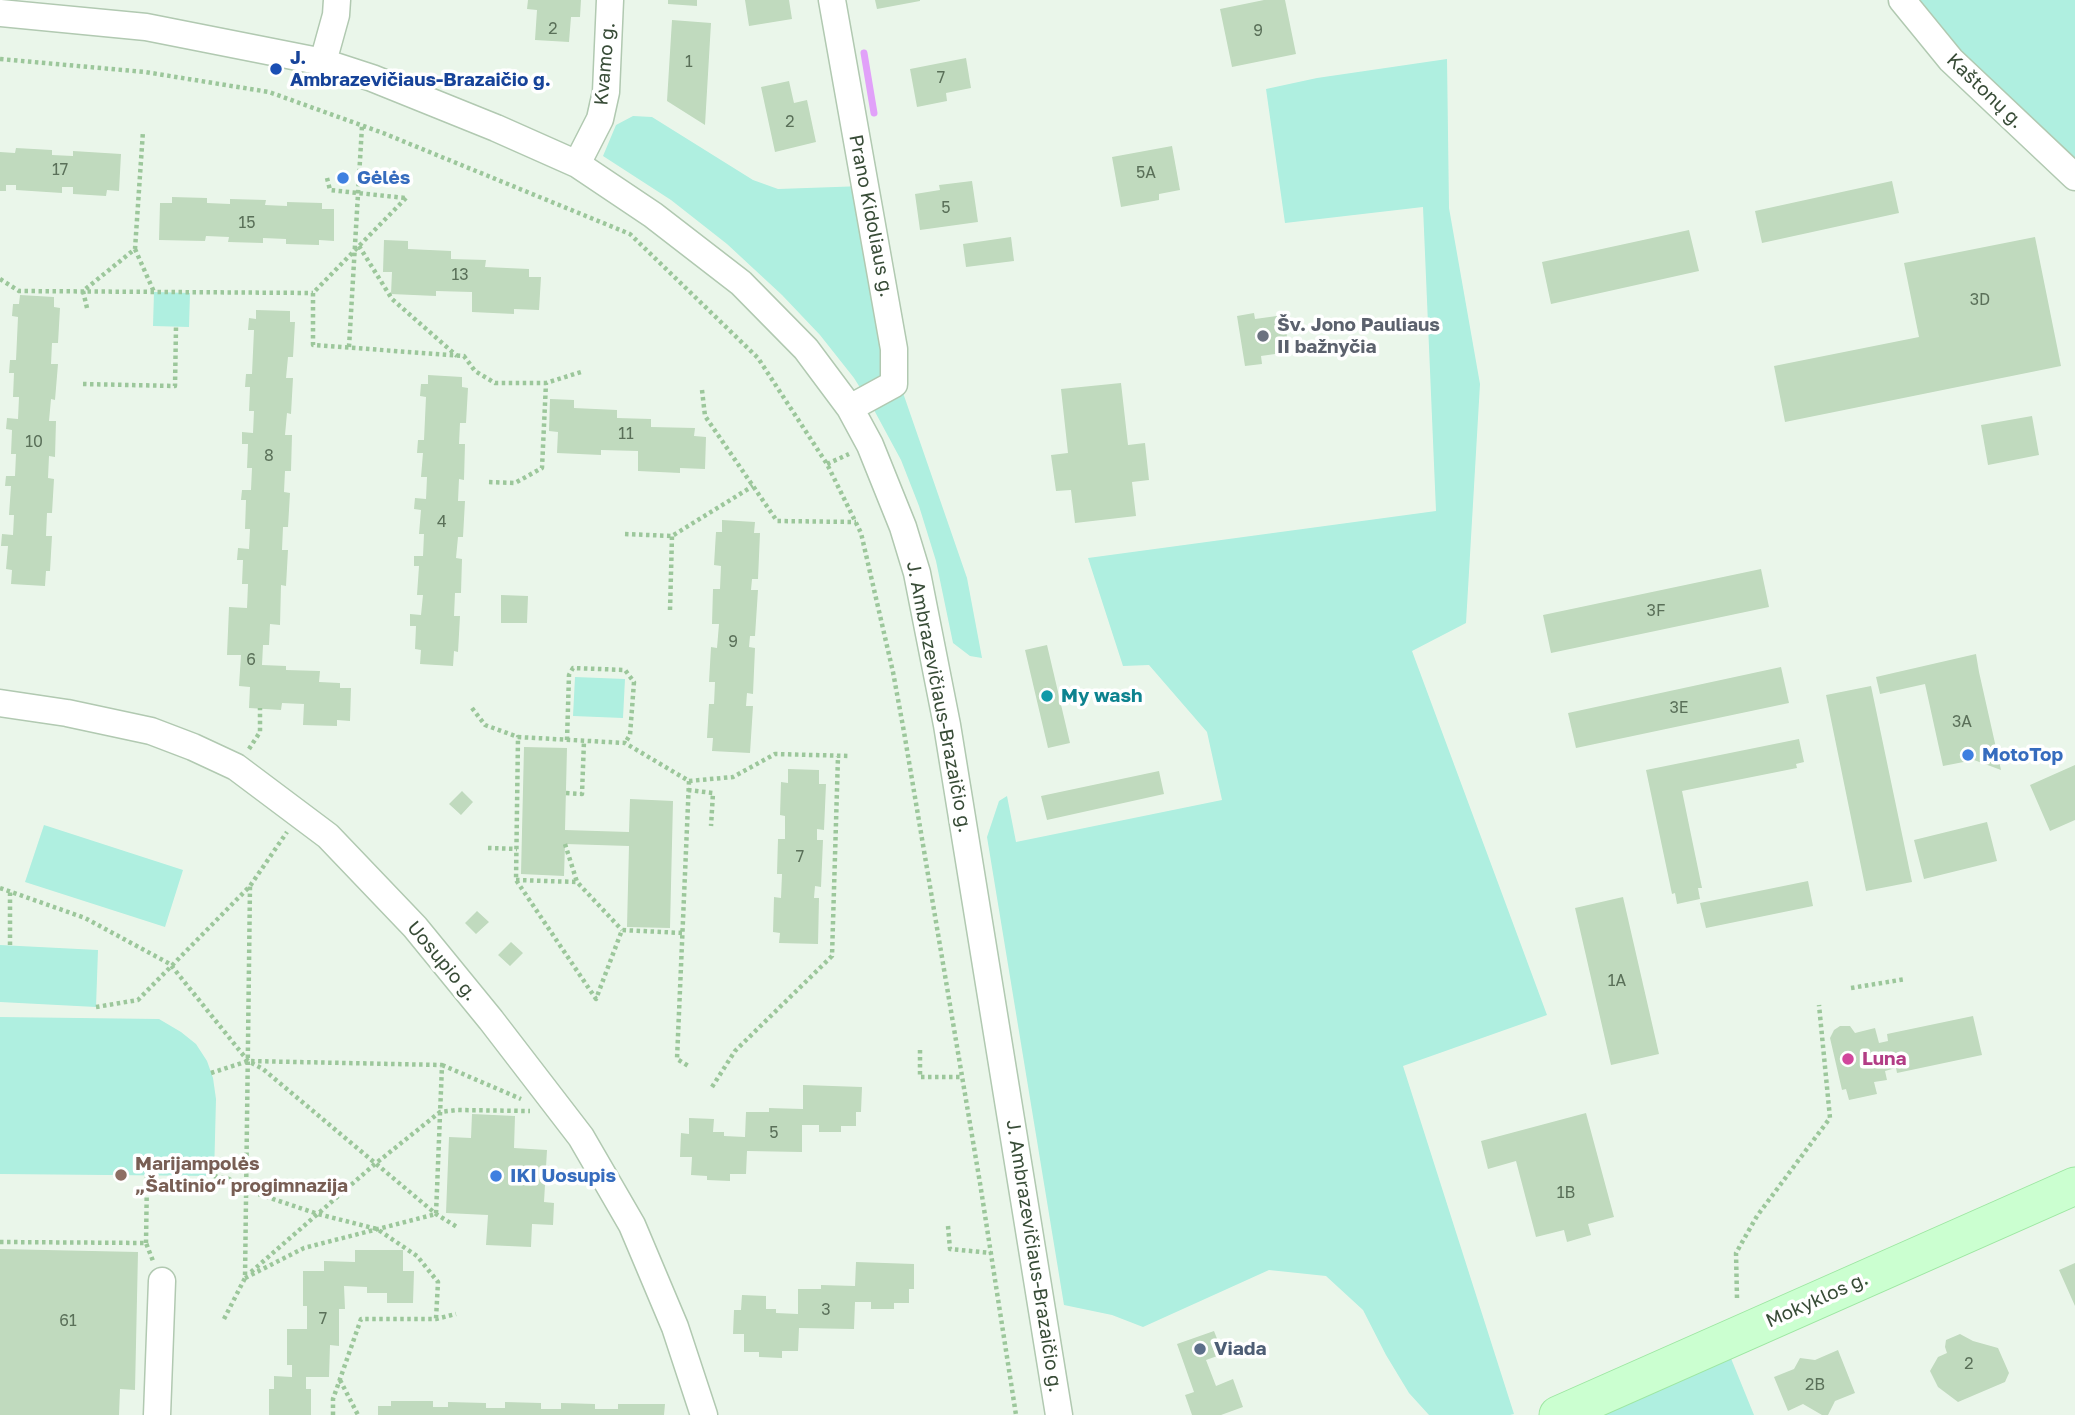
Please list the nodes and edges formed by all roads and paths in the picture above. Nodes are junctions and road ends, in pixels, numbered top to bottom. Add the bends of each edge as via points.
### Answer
1 (337, 0) edge
2 (610, 0) edge
3 (832, 0) edge
4 (1902, 0) edge
5 (0, 13) edge
6 (0, 60) edge
7 (323, 62) junction
8 (362, 126) junction
9 (143, 131) dead end
10 (577, 164) junction
11 (2075, 177) edge
12 (327, 178) dead end
13 (358, 191) junction
14 (359, 246) junction
15 (135, 249) junction
16 (355, 251) junction
17 (0, 279) edge
18 (83, 291) junction
19 (154, 292) junction
20 (313, 293) junction
21 (87, 308) dead end
22 (176, 327) dead end
23 (349, 347) junction
24 (457, 356) junction
25 (582, 372) dead end
26 (546, 383) junction
27 (83, 384) dead end
28 (702, 390) dead end
29 (850, 408) junction
30 (489, 482) dead end
31 (753, 486) junction
32 (856, 522) junction
33 (625, 534) dead end
34 (672, 537) junction
35 (670, 610) dead end
36 (0, 703) edge
37 (260, 708) dead end
38 (472, 708) dead end
39 (519, 737) junction
40 (567, 740) junction
41 (584, 741) junction
42 (625, 743) junction
43 (838, 756) junction
44 (850, 757) dead end
45 (236, 767) junction
46 (689, 781) junction
47 (688, 790) junction
48 (566, 793) dead end
49 (711, 827) dead end
50 (287, 832) dead end
51 (565, 845) dead end
52 (488, 848) dead end
53 (517, 849) junction
54 (516, 880) junction
55 (577, 882) junction
56 (250, 886) junction
57 (0, 888) edge
58 (10, 892) junction
59 (622, 930) junction
60 (682, 933) junction
61 (10, 945) dead end
62 (173, 967) junction
63 (1906, 978) dead end
64 (1851, 988) dead end
65 (1819, 1005) dead end
66 (96, 1007) dead end
67 (920, 1050) dead end
68 (248, 1062) junction
69 (442, 1065) junction
70 (690, 1067) dead end
71 (211, 1073) dead end
72 (962, 1077) junction
73 (712, 1087) dead end
74 (547, 1104) junction
75 (440, 1112) junction
76 (376, 1164) junction
77 (147, 1175) dead end
78 (214, 1176) dead end
79 (2075, 1186) edge
80 (246, 1190) junction
81 (318, 1214) junction
82 (436, 1214) junction
83 (948, 1226) dead end
84 (457, 1227) dead end
85 (377, 1229) junction
86 (0, 1242) edge
87 (146, 1243) junction
88 (990, 1253) junction
89 (245, 1278) junction
90 (162, 1281) joint
91 (1737, 1298) dead end
92 (456, 1314) dead end
93 (224, 1319) dead end
94 (436, 1319) junction
95 (340, 1379) junction
96 (157, 1415) edge
97 (333, 1415) edge
98 (358, 1415) edge
99 (704, 1415) edge
100 (1016, 1415) edge
101 (1059, 1415) edge
102 (1559, 1415) edge

1 - 7 street
2 - 10 street, Kvamo g. via 606,92 600,119
3 - 29 street, Prano Kidoliaus g. via 894,349 894,384
4 - 11 street, Kaštonų g. via 1951,60
5 - 7 street, J. Ambrazevičiaus-Brazaičio g. via 146,27
6 - 8 path via 145,72 269,92
7 - 10 street, J. Ambrazevičiaus-Brazaičio g. via 424,98
8 - 13 path
8 - 32 path via 630,234 758,358 827,464
9 - 15 path
10 - 29 street, J. Ambrazevičiaus-Brazaičio g. via 741,283 806,349
12 - 13 path via 330,190
13 - 14 path via 406,198
13 - 16 path
14 - 16 path
14 - 24 path via 392,299
15 - 18 path
15 - 19 path
16 - 20 path
16 - 23 path
17 - 18 path via 19,291
18 - 19 path
18 - 21 path
19 - 20 path
20 - 23 path via 313,345
22 - 27 path via 175,386
23 - 24 path
24 - 26 path via 464,356 475,371 495,383
25 - 26 path
26 - 30 path via 542,468 515,483
28 - 31 path via 705,415
29 - 101 street, J. Ambrazevičiaus-Brazaičio g. via 903,527 933,646
31 - 32 path via 776,521
31 - 34 path
32 - 72 path via 893,672
33 - 34 path
34 - 35 path
36 - 45 street, Uosupio g. via 150,731
37 - 45 path via 260,732
38 - 39 path via 485,725
39 - 40 path
39 - 53 path
40 - 41 path
40 - 42 path via 573,668 625,670 634,682 630,735
41 - 42 path
41 - 48 path via 582,794
42 - 46 path
43 - 44 path
43 - 46 path via 775,754 733,777
43 - 73 path via 832,956 735,1051
45 - 74 street, Uosupio g. via 338,846 415,927
46 - 47 path
47 - 49 path via 713,793
47 - 60 path
50 - 56 path
51 - 55 path
52 - 53 path
53 - 54 path
54 - 55 path
54 - 59 path via 596,999
55 - 59 path
56 - 62 path
56 - 68 path
57 - 58 path
58 - 61 path
58 - 62 path via 85,918
59 - 60 path
60 - 70 path via 677,1059
62 - 66 path via 138,1000
62 - 68 path
63 - 64 path
65 - 91 path via 1830,1118 1758,1216 1737,1253
67 - 72 path via 920,1077
68 - 69 path
68 - 71 path
68 - 76 path via 263,1069
68 - 80 path
69 - 74 path
69 - 75 path
72 - 88 path
74 - 75 path via 540,1111
74 - 99 street, Uosupio g. via 581,1137 632,1225 675,1327
75 - 76 path
75 - 82 path
76 - 81 path
76 - 82 path
77 - 87 path
78 - 80 path
79 - 102 main road, Mokyklos g.
80 - 81 path
80 - 89 path
81 - 85 path
81 - 89 path
82 - 84 path
82 - 85 path
83 - 88 path via 950,1249
85 - 89 path via 304,1248
85 - 94 path via 417,1256 438,1282
86 - 87 path
87 - 90 path
88 - 100 path
89 - 93 path
90 - 96 street
92 - 94 path
94 - 95 path via 361,1319
95 - 97 path
95 - 98 path

